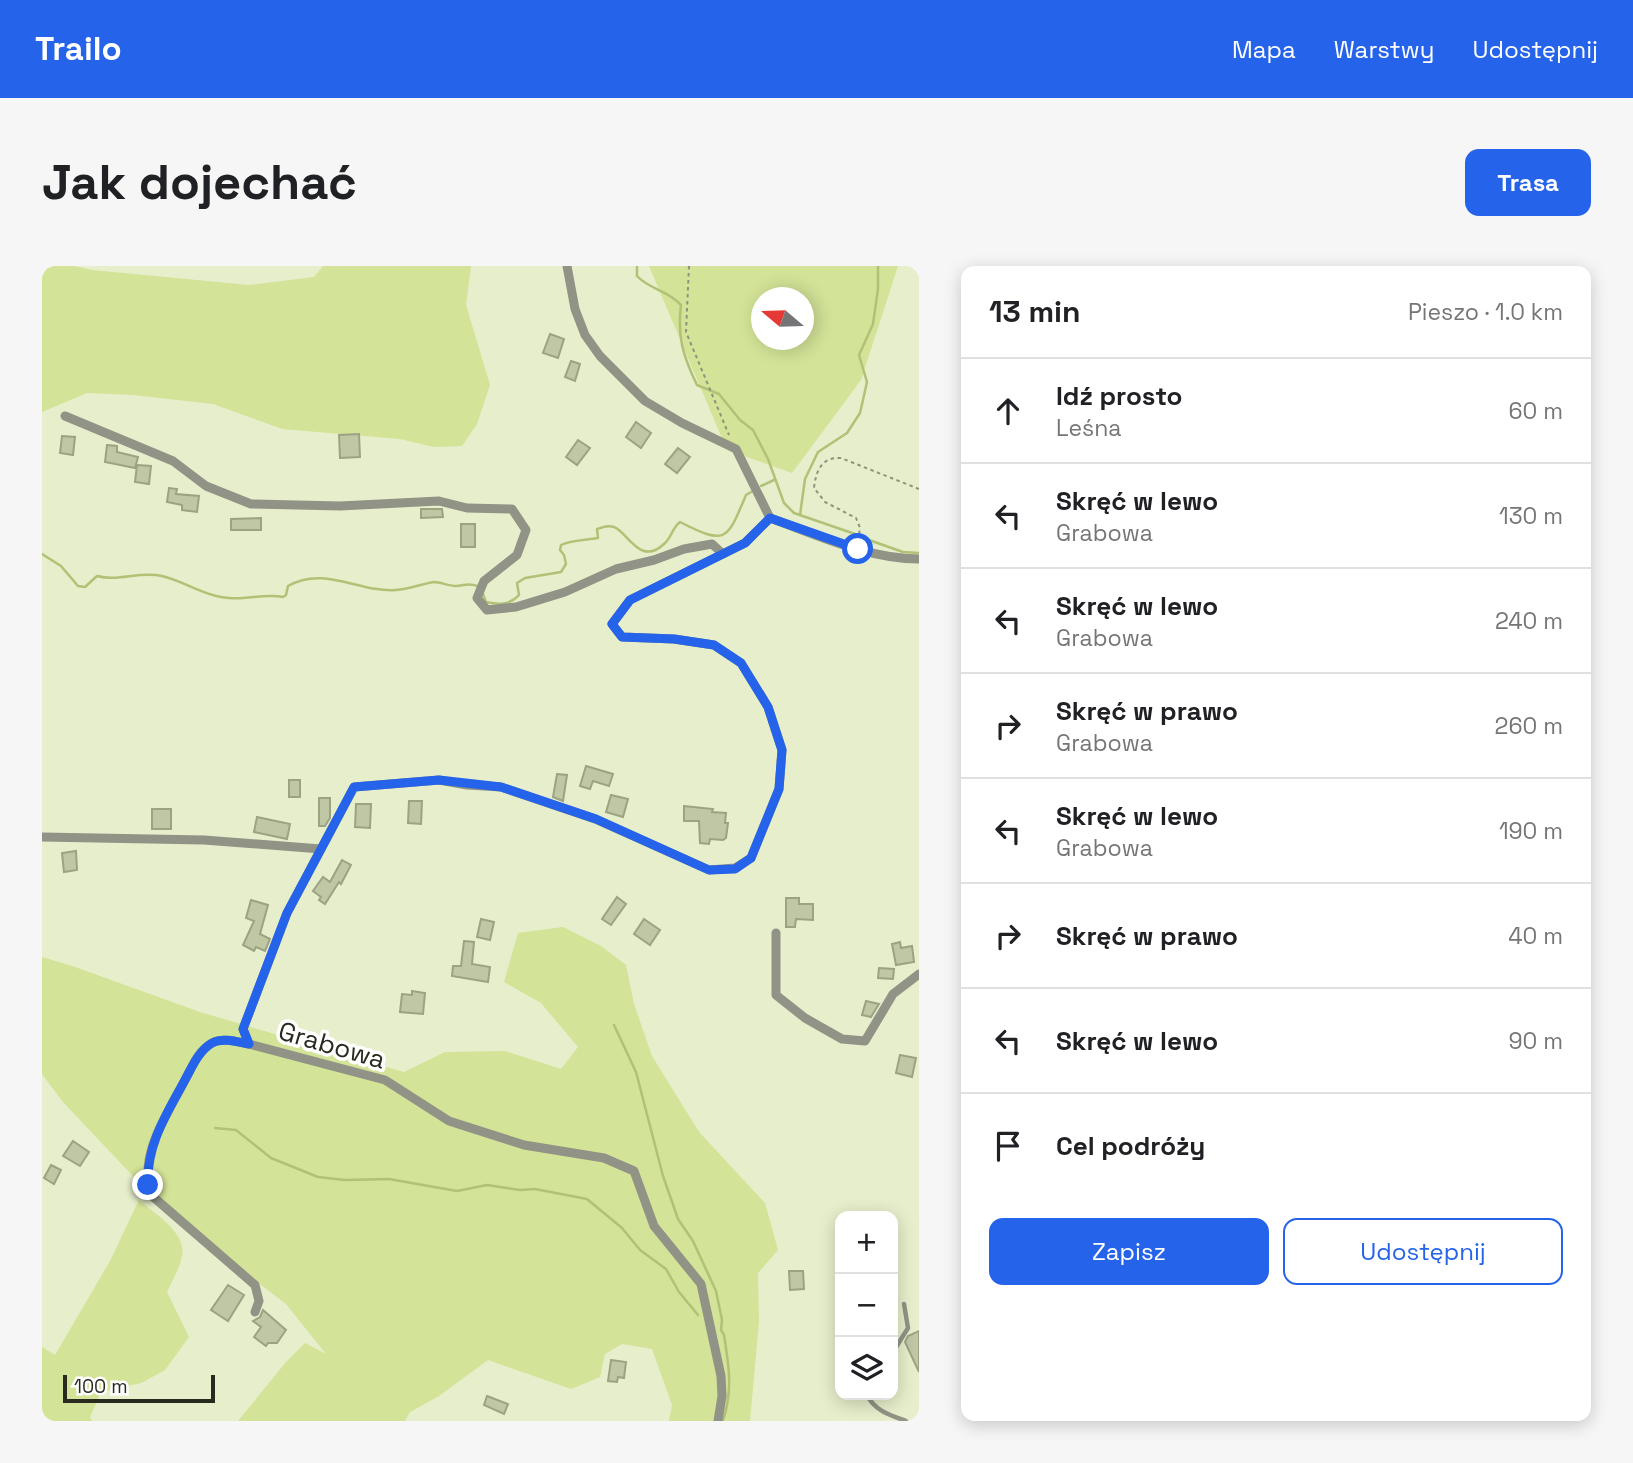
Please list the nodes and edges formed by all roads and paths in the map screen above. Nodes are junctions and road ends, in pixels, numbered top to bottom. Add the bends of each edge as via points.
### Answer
1 (567, 266) edge
2 (689, 266) edge
3 (65, 416) dead end
4 (736, 449) junction
5 (919, 489) edge
6 (766, 521) junction
7 (858, 549) junction
8 (723, 554) junction
9 (919, 559) edge
10 (42, 837) edge
11 (321, 849) junction
12 (776, 933) dead end
13 (919, 974) edge
14 (249, 1044) junction
15 (904, 1304) dead end
16 (255, 1312) dead end
17 (898, 1344) edge
18 (870, 1400) edge
19 (718, 1421) edge
20 (906, 1421) edge

1 - 4 street via 585,335 622,380 645,401
2 - 4 path via 686,332
3 - 8 street via 173,461 206,486 251,505 439,501 467,508 512,509 526,530 517,555 484,581 477,598 487,610 516,607 565,592 616,569 684,549 712,544
4 - 6 street
5 - 7 path via 841,458 822,463 814,488 825,502 856,518
6 - 7 street
6 - 8 street, Grabowa via 745,543
7 - 9 street
8 - 11 street, Grabowa via 630,600 612,624 622,637 714,645 741,663 768,707 782,750 779,789 751,858 735,869 709,870 596,819 501,787 439,780 354,787
10 - 11 street via 204,840
11 - 14 street, Grabowa via 287,913 253,1001 243,1029
12 - 13 street via 776,995 842,1039 865,1041 893,994
14 - 16 street via 220,1040 196,1059 159,1128 148,1171 151,1195 255,1285 259,1301
14 - 19 street, Grabowa via 385,1080 449,1121 524,1145 604,1158 634,1171 654,1226 701,1284 721,1376
15 - 17 lane via 908,1328
18 - 20 lane via 882,1412

